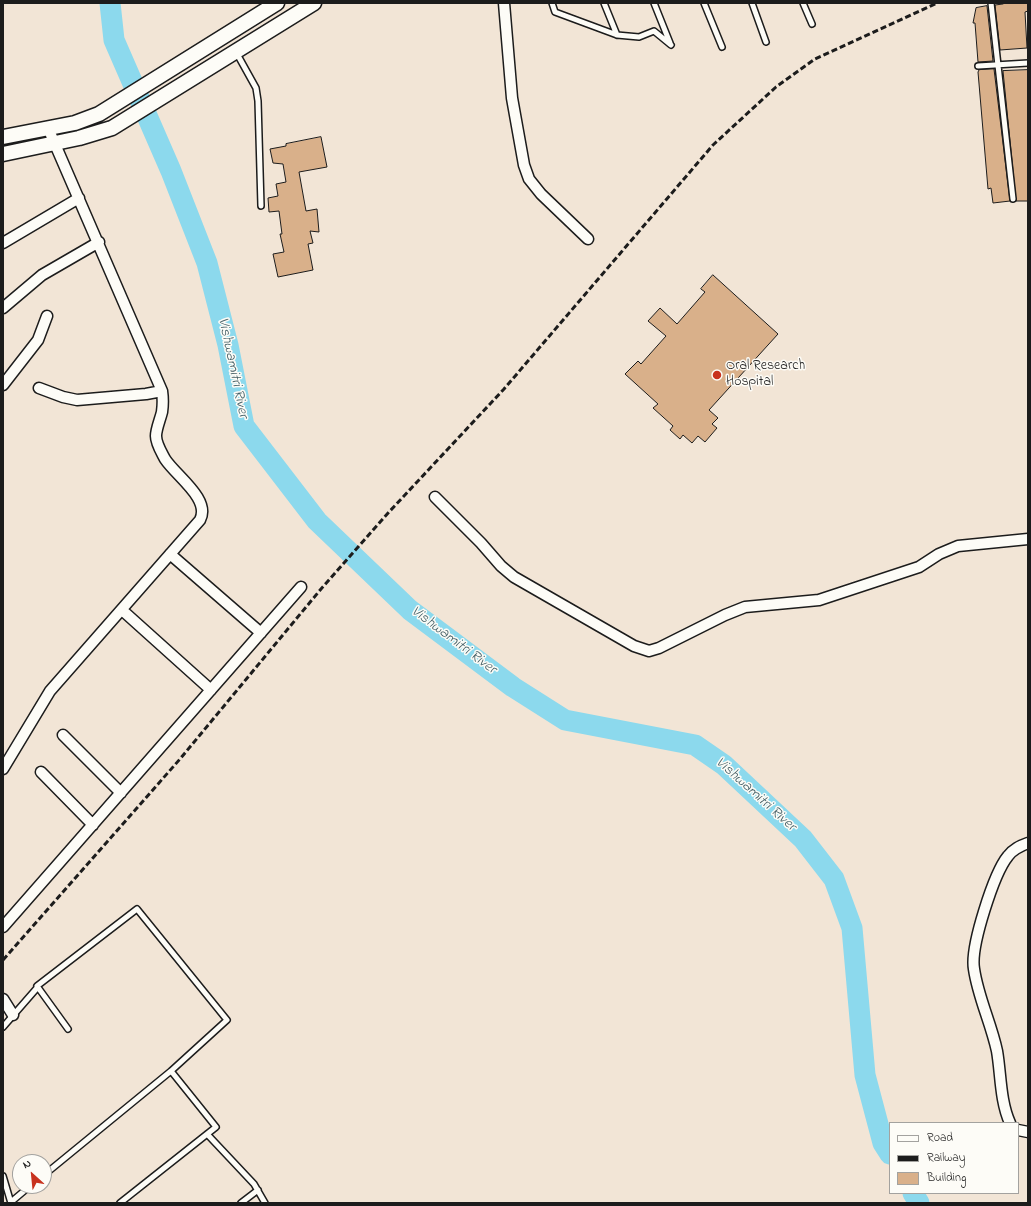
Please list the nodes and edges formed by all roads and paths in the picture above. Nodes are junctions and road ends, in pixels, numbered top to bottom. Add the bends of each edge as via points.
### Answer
1 (277, 3) edge
2 (314, 3) edge
3 (504, 3) edge
4 (552, 3) edge
5 (604, 3) edge
6 (654, 3) edge
7 (704, 3) edge
8 (752, 3) edge
9 (803, 3) edge
10 (991, 3) edge
11 (812, 24) dead end
12 (617, 35) junction
13 (766, 42) dead end
14 (722, 47) dead end
15 (236, 52) junction
16 (1028, 63) edge
17 (978, 66) dead end
18 (997, 66) junction
19 (48, 128) junction
20 (3, 137) edge
21 (55, 144) junction
22 (3, 154) edge
23 (79, 198) junction
24 (1013, 199) dead end
25 (261, 206) dead end
26 (588, 239) dead end
27 (99, 242) junction
28 (3, 243) edge
29 (3, 308) edge
30 (47, 316) dead end
31 (3, 385) edge
32 (39, 388) dead end
33 (162, 391) junction
34 (435, 497) dead end
35 (1028, 539) edge
36 (170, 554) junction
37 (301, 587) dead end
38 (122, 610) junction
39 (261, 633) junction
40 (211, 690) junction
41 (63, 735) dead end
42 (3, 768) edge
43 (41, 772) dead end
44 (121, 793) junction
45 (93, 825) junction
46 (1028, 843) edge
47 (3, 927) edge
48 (37, 988) junction
49 (3, 999) edge
50 (13, 1015) junction
51 (3, 1027) edge
52 (68, 1029) dead end
53 (171, 1071) junction
54 (1010, 1122) edge
55 (207, 1134) junction
56 (52, 1168) edge
57 (3, 1176) edge
58 (258, 1190) junction
59 (20, 1194) edge
60 (11, 1202) edge
61 (120, 1203) edge
62 (241, 1203) edge
63 (266, 1203) edge

1 - 19 main road via 99,114 75,123
2 - 15 main road
3 - 26 street via 512,98 524,165 529,179 540,194
4 - 12 lane via 555,12
5 - 12 lane
6 - 12 lane via 671,45 654,31 639,37
7 - 14 lane
8 - 13 lane
9 - 11 lane
10 - 18 lane
15 - 21 main road via 112,128
15 - 25 lane via 256,88
16 - 18 lane
17 - 18 lane
18 - 24 lane
19 - 20 main road
19 - 21 street
21 - 22 main road
21 - 23 street
23 - 27 street
23 - 28 street
27 - 29 street via 42,275
27 - 33 street
30 - 31 street via 38,340
32 - 33 street via 77,400
33 - 36 street via 163,406 156,437 170,466 196,495 203,513 200,520
34 - 35 street via 514,577 634,646 649,651 745,607 819,600 919,567 958,546
36 - 38 street
36 - 39 street
37 - 39 street
38 - 40 street
38 - 42 street via 50,692
39 - 40 street
40 - 44 street
41 - 44 street
43 - 45 street
44 - 45 street
45 - 47 street
46 - 54 street via 1012,850 1003,864 981,923 973,967 996,1046
48 - 50 lane
48 - 52 lane
48 - 53 lane via 137,909 227,1020
49 - 50 street
50 - 51 lane
53 - 55 lane via 216,1127
53 - 56 lane
55 - 58 lane
55 - 61 lane
57 - 60 lane
58 - 62 lane
58 - 63 lane
59 - 60 lane

